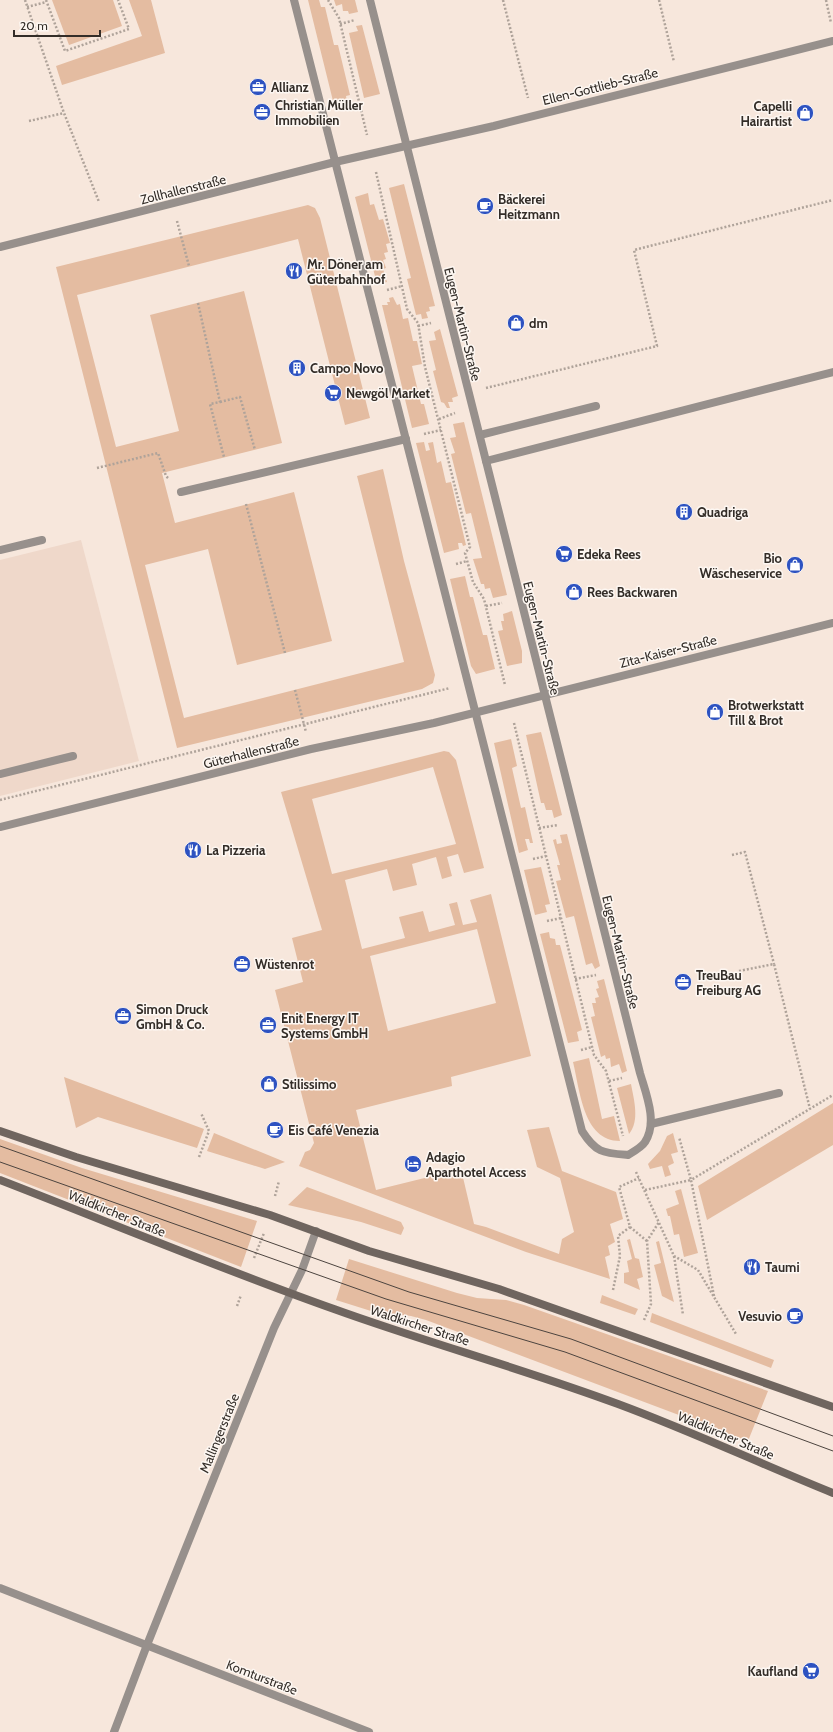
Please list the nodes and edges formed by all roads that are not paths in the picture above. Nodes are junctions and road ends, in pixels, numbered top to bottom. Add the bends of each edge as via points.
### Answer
1 (294, 0) edge
2 (370, 0) edge
3 (833, 41) edge
4 (406, 146) junction
5 (372, 154) joint
6 (335, 162) junction
7 (0, 247) edge
8 (833, 372) edge
9 (596, 406) dead end
10 (480, 436) junction
11 (406, 439) junction
12 (486, 461) junction
13 (182, 492) road end
14 (42, 540) dead end
15 (0, 550) edge
16 (833, 623) edge
17 (544, 694) junction
18 (509, 703) joint
19 (475, 712) junction
20 (73, 756) dead end
21 (0, 774) edge
22 (0, 827) edge
23 (779, 1093) dead end
24 (651, 1124) junction
25 (0, 1131) edge
26 (0, 1180) edge
27 (316, 1231) junction
28 (291, 1294) junction
29 (833, 1406) edge
30 (833, 1493) edge
31 (0, 1588) edge
32 (146, 1645) junction
33 (114, 1732) edge
34 (369, 1732) edge

1 - 6 street, Eugen-Martin-Straße
2 - 4 street, Eugen-Martin-Straße
3 - 4 street, Ellen-Gottlieb-Straße
4 - 5 street, Ellen-Gottlieb-Straße
4 - 10 street, Eugen-Martin-Straße
5 - 6 street, Zollhallenstraße
6 - 7 street, Zollhallenstraße
6 - 11 street, Eugen-Martin-Straße
8 - 12 street
9 - 10 street
10 - 12 street, Eugen-Martin-Straße
11 - 13 street
11 - 19 street, Eugen-Martin-Straße
12 - 17 street, Eugen-Martin-Straße
14 - 15 street
16 - 17 street, Zita-Kaiser-Straße
17 - 18 street, Zita-Kaiser-Straße
17 - 24 street, Eugen-Martin-Straße via 636,1059 650,1105
18 - 19 street, Güterhallenstraße
19 - 22 street, Güterhallenstraße
19 - 24 street, Eugen-Martin-Straße via 582,1131 591,1145 605,1153 628,1155 645,1143
20 - 21 street
23 - 24 street
25 - 27 main road
26 - 28 main road, Waldkircher Straße
27 - 28 street, Mallingerstraße
27 - 29 main road via 369,1251 499,1289
28 - 30 main road, Waldkircher Straße via 619,1404
28 - 32 street, Mallingerstraße via 274,1328
31 - 32 street, Komturstraße
32 - 33 street
32 - 34 street, Komturstraße

